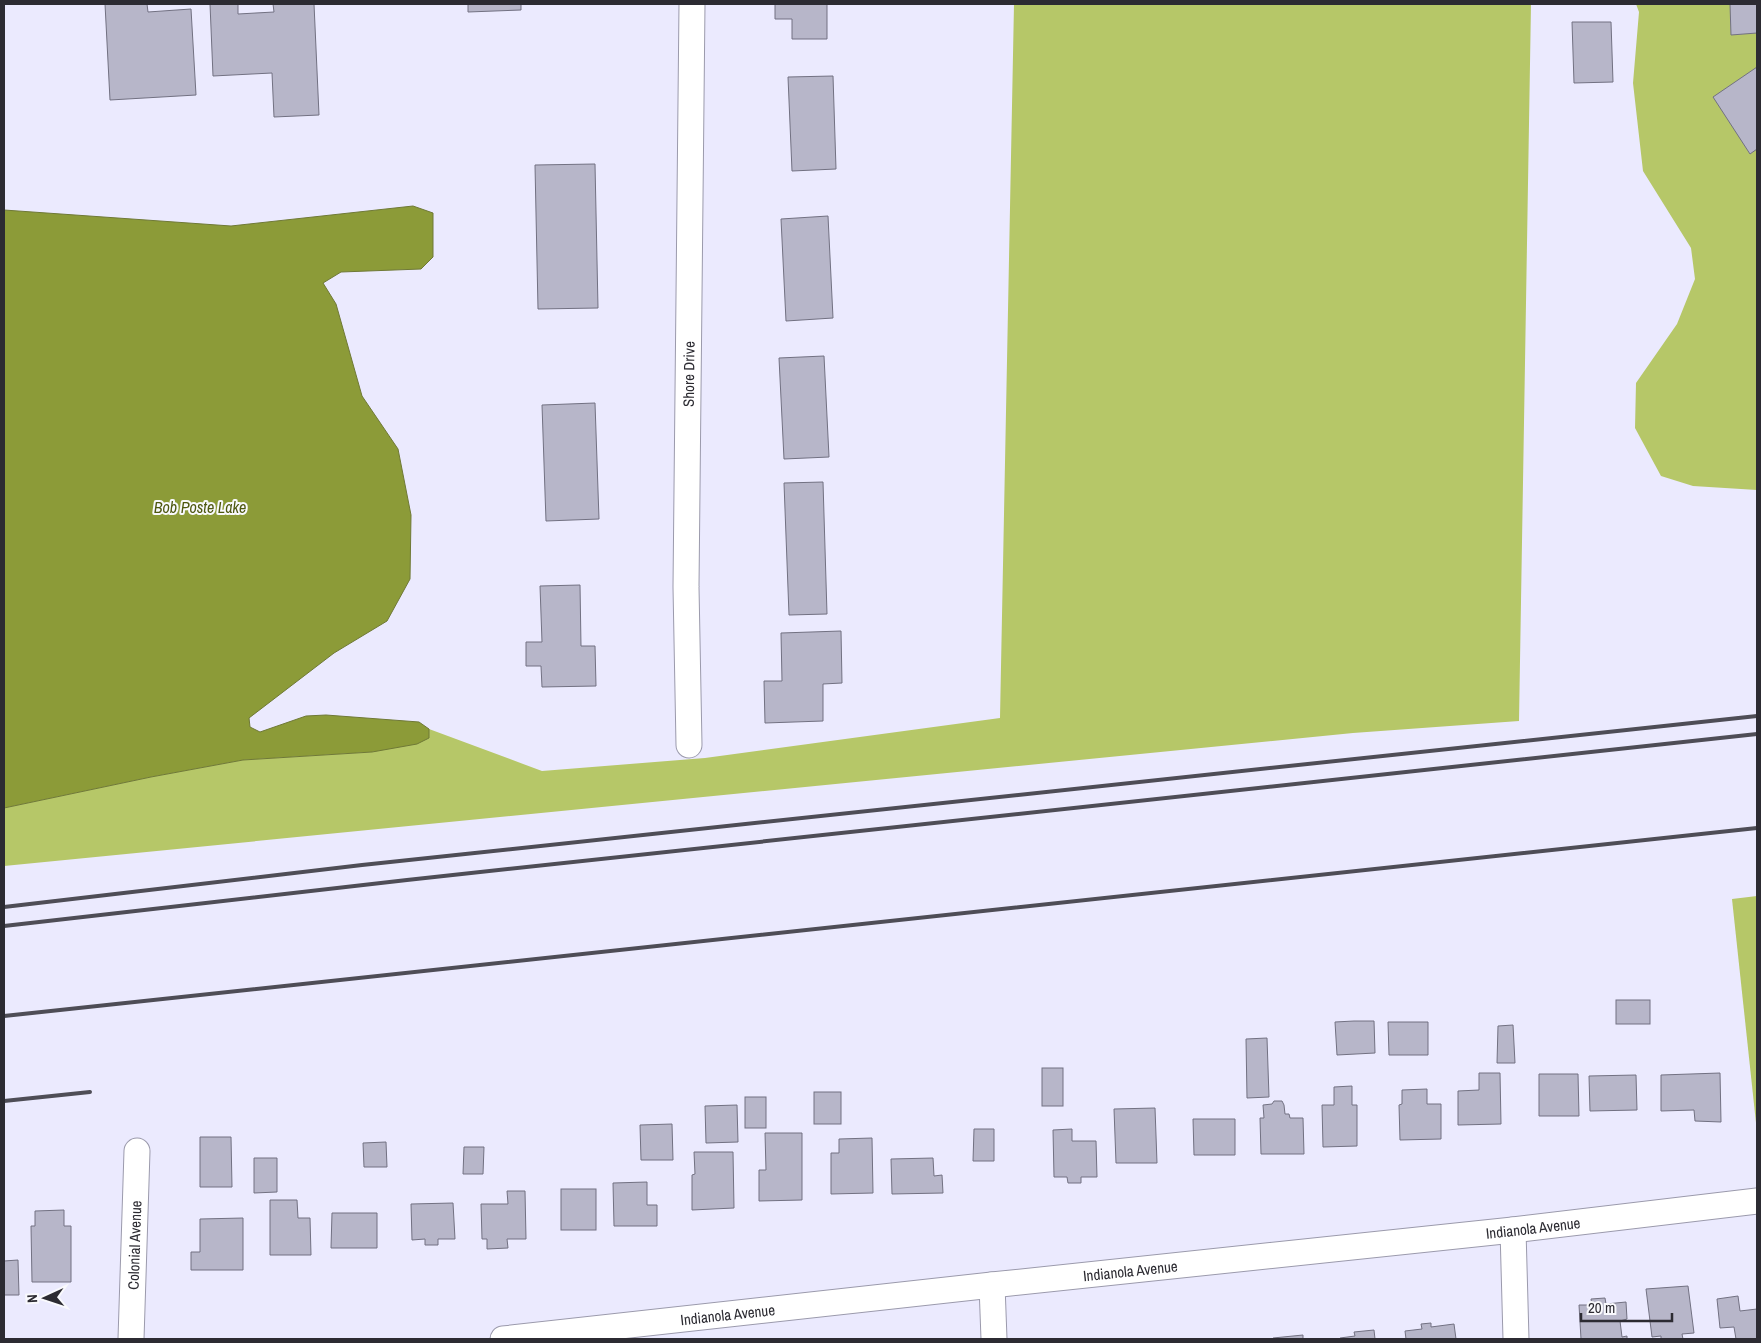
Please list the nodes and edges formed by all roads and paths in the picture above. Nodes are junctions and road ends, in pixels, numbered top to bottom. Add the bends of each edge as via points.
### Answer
1 (692, 4) edge
2 (689, 745) dead end
3 (137, 1150) dead end
4 (1757, 1202) edge
5 (1513, 1230) junction
6 (992, 1285) junction
7 (559, 1336) edge
8 (131, 1339) edge
9 (503, 1339) edge
10 (994, 1339) edge
11 (1516, 1339) edge

1 - 2 street, Shore Drive via 686,587
3 - 8 street, Colonial Avenue
4 - 5 street, Indianola Avenue
5 - 6 street, Indianola Avenue
5 - 11 street
6 - 7 street, Indianola Avenue
6 - 10 street
7 - 9 street, Indianola Avenue

